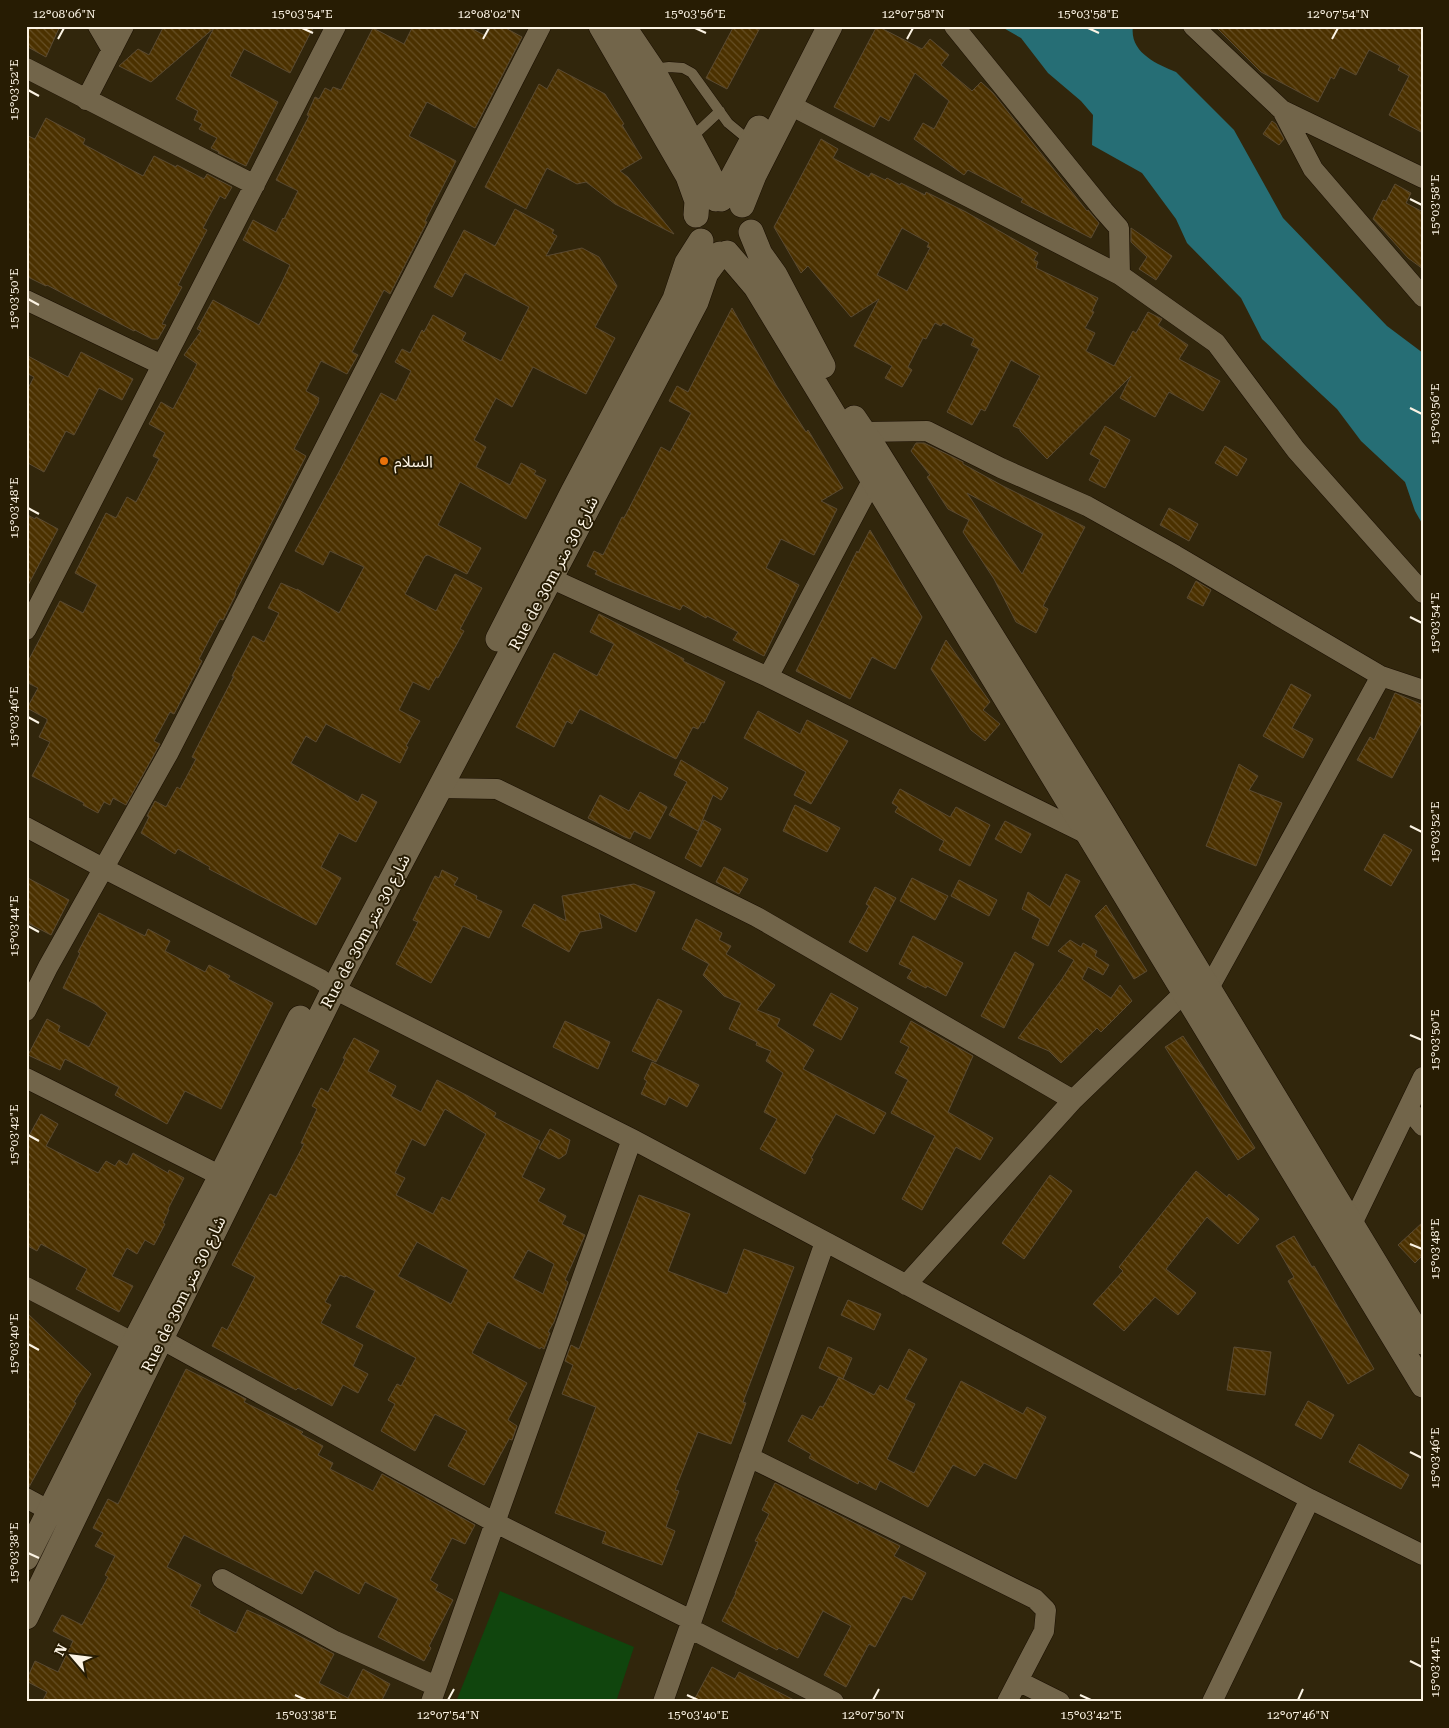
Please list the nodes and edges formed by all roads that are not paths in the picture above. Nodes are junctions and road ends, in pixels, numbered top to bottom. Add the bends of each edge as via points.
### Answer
1 (98, 26) edge
2 (124, 26) edge
3 (336, 26) edge
4 (541, 26) edge
5 (601, 26) edge
6 (623, 26) edge
7 (812, 26) edge
8 (830, 26) edge
9 (954, 26) edge
10 (1193, 26) edge
11 (112, 50) junction
12 (26, 68) edge
13 (652, 69) junction
14 (86, 100) junction
15 (790, 105) junction
16 (1282, 110) junction
17 (720, 111) junction
18 (690, 139) junction
19 (752, 142) junction
20 (1423, 178) edge
21 (255, 185) junction
22 (726, 201) junction
23 (696, 215) junction
24 (751, 232) junction
25 (716, 249) junction
26 (1120, 275) junction
27 (1423, 297) edge
28 (26, 300) edge
29 (162, 364) junction
30 (863, 432) junction
31 (873, 479) junction
32 (550, 578) junction
33 (1423, 593) edge
34 (34, 594) edge
35 (26, 630) edge
36 (1381, 676) junction
37 (768, 677) junction
38 (1423, 690) edge
39 (440, 788) junction
40 (26, 827) edge
41 (1089, 834) junction
42 (103, 868) junction
43 (327, 984) junction
44 (1197, 990) junction
45 (26, 1012) edge
46 (1423, 1077) edge
47 (26, 1078) edge
48 (1073, 1100) junction
49 (1408, 1108) junction
50 (1423, 1126) edge
51 (632, 1140) junction
52 (221, 1176) junction
53 (1352, 1224) junction
54 (825, 1242) junction
55 (906, 1285) junction
56 (26, 1287) edge
57 (161, 1339) junction
58 (1423, 1342) edge
59 (134, 1344) junction
60 (1423, 1385) edge
61 (750, 1457) junction
62 (26, 1498) edge
63 (1310, 1499) junction
64 (50, 1511) junction
65 (494, 1522) junction
66 (1423, 1555) edge
67 (26, 1558) edge
68 (222, 1579) dead end
69 (26, 1617) edge
70 (690, 1624) junction
71 (1018, 1681) junction
72 (434, 1694) edge
73 (662, 1702) edge
74 (834, 1702) edge
75 (1007, 1702) edge
76 (1060, 1702) edge
77 (1212, 1702) edge

1 - 11 street
2 - 11 street
3 - 21 street
4 - 42 street via 169,752
5 - 23 street via 688,176 697,201
6 - 13 street
7 - 19 street
8 - 15 street
9 - 26 street via 1119,228
10 - 16 street
11 - 14 street
12 - 14 street
13 - 17 lane via 683,68 692,73
13 - 18 street
14 - 21 street
15 - 22 street via 754,175
15 - 26 street
16 - 20 street
16 - 27 street via 1313,169
17 - 18 lane
17 - 19 lane via 728,123
18 - 22 street
19 - 22 street
21 - 29 street
22 - 23 street via 708,203
22 - 24 street via 748,213
23 - 25 street via 698,233
24 - 25 street via 742,246
24 - 30 street via 760,254
25 - 31 street via 756,287
25 - 32 street, Rue de 30m شارع 30 متر via 696,302
25 - 43 street, Rue de 30m شارع 30 متر via 687,263 675,300
26 - 33 street via 1216,344 1296,450
28 - 29 street
29 - 34 street
30 - 36 street via 927,431 1087,506
30 - 44 street via 881,457
31 - 37 street
31 - 41 street
32 - 37 street
32 - 39 street, Rue de 30m شارع 30 متر
34 - 35 street
36 - 38 street
36 - 44 street
37 - 41 street
39 - 43 street, Rue de 30m شارع 30 متر
39 - 48 street via 497,789 609,843 757,917
40 - 42 street
41 - 44 street
42 - 43 street
42 - 45 street
43 - 51 street
43 - 52 street, Rue de 30m شارع 30 متر
43 - 57 street, Rue de 30m شارع 30 متر
44 - 48 street
44 - 53 street
44 - 60 street
46 - 49 street
47 - 52 street
48 - 55 street
49 - 50 street
49 - 53 street
51 - 54 street
51 - 65 street
52 - 59 street, Rue de 30m شارع 30 متر
53 - 58 street
54 - 55 street
54 - 61 street
55 - 63 street
56 - 59 street
57 - 65 street
57 - 69 street, Rue de 30m شارع 30 متر
59 - 64 street, Rue de 30m شارع 30 متر
61 - 70 street
61 - 71 street via 1035,1599 1046,1610 1044,1630
62 - 64 street
63 - 66 street
63 - 77 street
64 - 67 street, Rue de 30m شارع 30 متر
65 - 70 street
65 - 72 street
68 - 72 street
70 - 73 street
70 - 74 street
71 - 75 street
71 - 76 street

